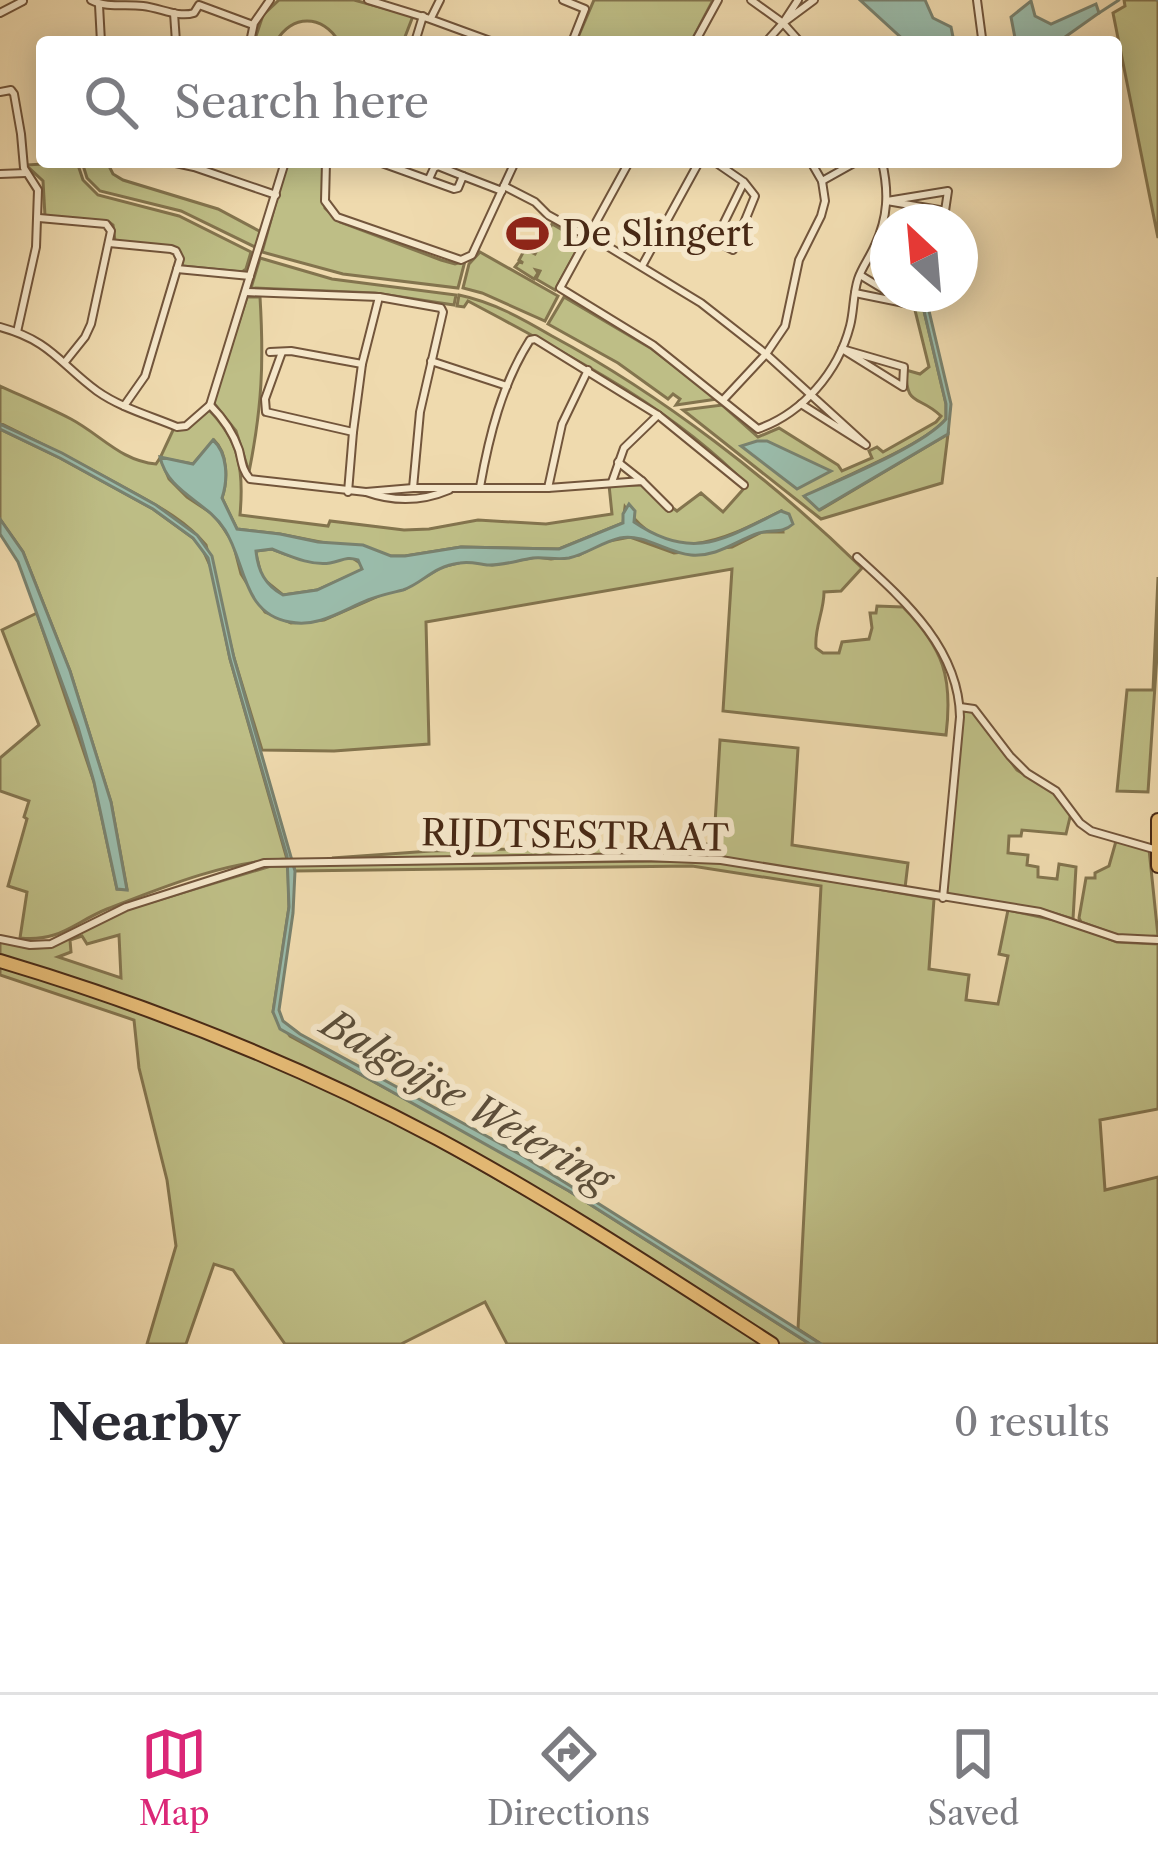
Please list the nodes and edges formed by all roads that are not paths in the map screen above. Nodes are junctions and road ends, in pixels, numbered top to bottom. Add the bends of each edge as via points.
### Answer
1 (270, 0) edge
2 (368, 0) edge
3 (440, 0) edge
4 (563, 0) edge
5 (718, 0) edge
6 (751, 0) edge
7 (798, 0) edge
8 (814, 0) edge
9 (977, 0) edge
10 (23, 1) edge
11 (199, 2) edge
12 (95, 3) edge
13 (0, 13) edge
14 (174, 13) junction
15 (426, 18) junction
16 (783, 23) junction
17 (253, 25) junction
18 (100, 36) edge
19 (176, 36) edge
20 (251, 36) edge
21 (418, 36) edge
22 (476, 36) edge
23 (574, 36) edge
24 (698, 36) edge
25 (771, 36) edge
26 (795, 36) edge
27 (982, 36) edge
28 (0, 92) edge
29 (193, 168) edge
30 (212, 168) edge
31 (283, 168) edge
32 (326, 168) edge
33 (397, 168) edge
34 (434, 168) edge
35 (443, 168) edge
36 (512, 168) edge
37 (626, 168) edge
38 (696, 168) edge
39 (724, 168) edge
40 (815, 168) edge
41 (845, 168) edge
42 (884, 168) edge
43 (26, 173) junction
44 (212, 173) junction
45 (0, 174) edge
46 (463, 176) junction
47 (429, 179) junction
48 (822, 181) junction
49 (744, 182) junction
50 (503, 189) junction
51 (276, 196) junction
52 (887, 202) junction
53 (39, 218) junction
54 (589, 235) junction
55 (109, 243) junction
56 (642, 266) junction
57 (178, 268) junction
58 (859, 274) junction
59 (250, 276) junction
60 (870, 281) edge
61 (246, 292) junction
62 (855, 292) junction
63 (870, 295) edge
64 (379, 297) junction
65 (0, 327) edge
66 (17, 332) junction
67 (842, 349) junction
68 (270, 352) dead end
69 (282, 352) junction
70 (766, 354) junction
71 (430, 361) junction
72 (65, 362) junction
73 (362, 364) junction
74 (588, 370) junction
75 (507, 386) junction
76 (812, 395) junction
77 (724, 399) junction
78 (801, 404) junction
79 (209, 405) junction
80 (124, 406) junction
81 (658, 415) junction
82 (352, 432) junction
83 (618, 462) junction
84 (642, 481) junction
85 (612, 482) junction
86 (744, 484) dead end
87 (480, 487) junction
88 (413, 488) junction
89 (548, 488) junction
90 (449, 490) junction
91 (348, 492) junction
92 (366, 492) junction
93 (669, 508) dead end
94 (857, 557) dead end
95 (960, 707) junction
96 (1158, 820) edge
97 (1158, 850) edge
98 (1158, 866) edge
99 (943, 898) junction
100 (0, 939) edge
101 (1158, 940) edge
102 (0, 962) edge
103 (772, 1344) edge

1 - 17 street
2 - 15 street
3 - 15 street
4 - 23 street via 585,9
5 - 24 street
6 - 16 street
7 - 16 street
8 - 16 street
9 - 27 street
10 - 13 street
11 - 14 street via 194,13
11 - 17 street
12 - 14 street
12 - 18 street
14 - 19 street
15 - 21 street
15 - 22 street
16 - 25 street
16 - 26 street
17 - 20 street
28 - 43 street via 14,94
29 - 44 street
30 - 44 street
31 - 51 street
32 - 50 street via 325,201 337,217 461,260 472,255
33 - 47 street
34 - 47 street
35 - 46 street
36 - 50 street
37 - 54 street
38 - 56 street
39 - 49 street
40 - 48 street
41 - 48 street
42 - 52 street
43 - 45 street
43 - 53 street via 38,190
44 - 51 street
46 - 47 street via 454,189
46 - 50 street
48 - 70 street via 825,201 799,260 788,319
49 - 49 street via 715,241 734,250 755,196
50 - 54 street
51 - 59 street
52 - 52 street via 928,194 948,191 945,211
52 - 58 street
53 - 55 street via 106,224
53 - 66 street
54 - 56 street
54 - 77 street via 560,288
55 - 57 street via 176,251
55 - 72 street via 91,324
56 - 70 street
57 - 59 street
57 - 80 street via 145,376
58 - 60 street
58 - 62 street
59 - 61 street
61 - 64 street
61 - 79 street
62 - 63 street
62 - 67 street
64 - 71 street via 443,312
64 - 73 street
65 - 66 street
66 - 72 street
67 - 67 street via 904,367 903,387 862,362
67 - 76 street
68 - 69 street
69 - 73 street
69 - 82 street via 266,412
70 - 76 street
70 - 77 street
71 - 75 street
71 - 88 street
72 - 80 street
73 - 82 street
74 - 75 street via 535,339
74 - 81 street
74 - 89 street via 562,424
75 - 87 street
76 - 78 street
76 - 78 street via 866,445
77 - 78 street via 758,429
79 - 80 street via 182,428
79 - 91 street via 228,426 250,479
81 - 83 street
81 - 86 street
82 - 91 street
83 - 84 street
83 - 85 street
84 - 85 street
84 - 93 street
85 - 89 street
87 - 89 street
87 - 90 street
88 - 90 street
88 - 92 street
90 - 92 street via 410,500
91 - 92 street
94 - 95 street via 925,624
95 - 97 street via 974,709 1010,756 1090,831
95 - 99 street
96 - 97 main road
97 - 98 main road
99 - 100 street, RIJDTSESTRAAT via 694,857 286,862 126,907 51,944
99 - 101 street, RIJDTSESTRAAT
102 - 103 main road via 207,1033 392,1115 573,1216

